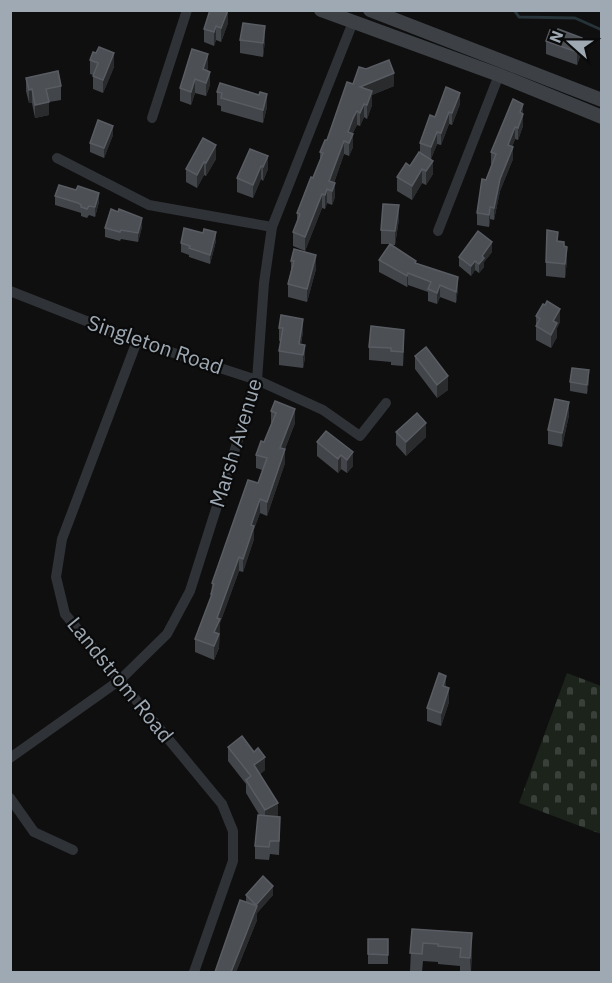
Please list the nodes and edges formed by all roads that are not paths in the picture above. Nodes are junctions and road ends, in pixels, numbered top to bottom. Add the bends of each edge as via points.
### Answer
1 (187, 10) edge
2 (321, 10) edge
3 (370, 10) edge
4 (353, 22) junction
5 (499, 75) junction
6 (602, 100) edge
7 (602, 117) edge
8 (152, 118) dead end
9 (57, 158) dead end
10 (272, 227) junction
11 (438, 231) dead end
12 (10, 291) edge
13 (137, 341) junction
14 (257, 380) junction
15 (386, 403) dead end
16 (120, 680) junction
17 (10, 758) edge
18 (10, 798) edge
19 (73, 850) dead end
20 (194, 972) edge

1 - 8 street
2 - 4 main road
3 - 6 main road
4 - 5 main road
4 - 10 street, Marsh Avenue
5 - 7 main road
5 - 11 street
9 - 10 street via 149,205
10 - 14 street, Marsh Avenue
12 - 13 street, Singleton Road
13 - 14 street, Singleton Road
13 - 16 street, Landstrom Road via 62,538 56,577 65,614
14 - 15 street, Singleton Road via 323,410 360,436
14 - 16 street, Marsh Avenue via 190,591 167,634
16 - 17 street, Marsh Avenue
16 - 20 street, Landstrom Road via 222,804 233,831 233,861
18 - 19 street via 34,832

